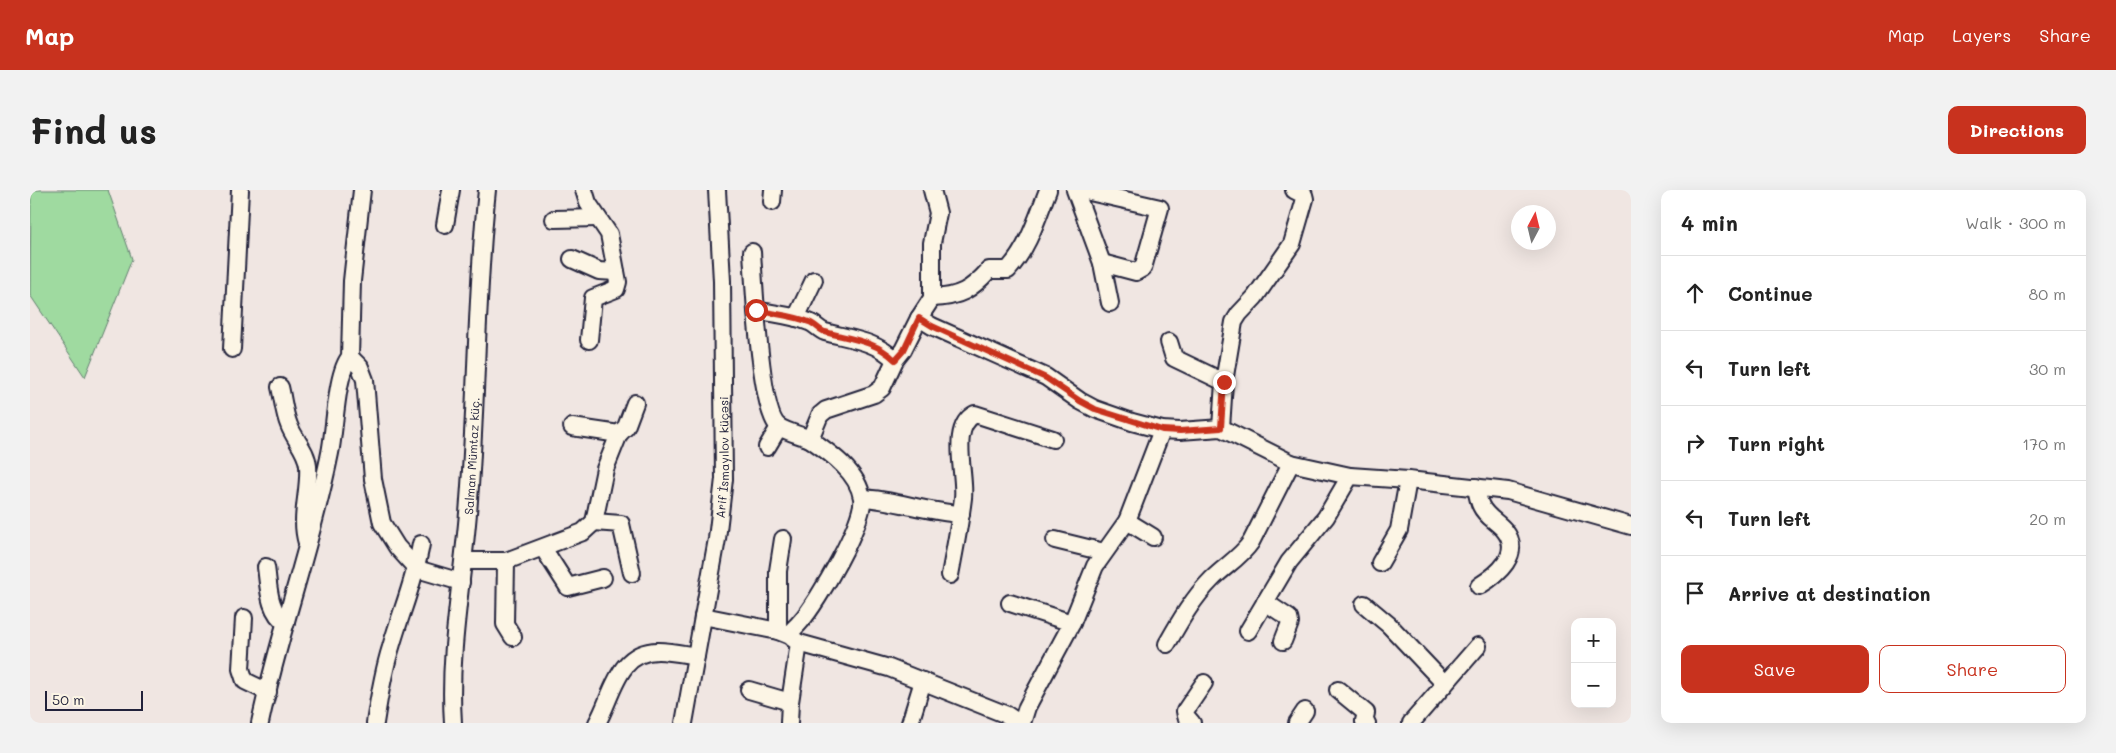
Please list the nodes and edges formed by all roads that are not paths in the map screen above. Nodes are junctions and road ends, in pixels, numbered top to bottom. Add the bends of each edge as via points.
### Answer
1 (240, 190) edge
2 (362, 190) edge
3 (452, 190) edge
4 (487, 190) edge
5 (584, 190) edge
6 (717, 190) edge
7 (932, 190) edge
8 (1048, 190) edge
9 (1076, 190) edge
10 (1081, 190) edge
11 (1294, 190) edge
12 (598, 218) junction
13 (554, 219) dead end
14 (445, 225) dead end
15 (752, 252) dead end
16 (572, 259) dead end
17 (1102, 263) junction
18 (616, 272) junction
19 (814, 280) dead end
20 (932, 298) junction
21 (1110, 303) dead end
22 (756, 310) junction
23 (796, 318) junction
24 (919, 318) junction
25 (589, 340) dead end
26 (1169, 342) dead end
27 (232, 349) dead end
28 (350, 357) junction
29 (895, 360) junction
30 (1224, 382) junction
31 (280, 387) dead end
32 (635, 403) dead end
33 (572, 427) dead end
34 (779, 427) junction
35 (1221, 428) junction
36 (1162, 430) junction
37 (619, 434) junction
38 (810, 439) junction
39 (1053, 439) dead end
40 (767, 447) dead end
41 (1291, 462) junction
42 (1350, 476) junction
43 (1408, 480) junction
44 (1476, 487) junction
45 (862, 498) junction
46 (961, 514) junction
47 (1127, 520) junction
48 (594, 522) junction
49 (1631, 526) edge
50 (1153, 537) dead end
51 (783, 539) dead end
52 (1055, 540) dead end
53 (421, 544) dead end
54 (309, 547) junction
55 (543, 548) junction
56 (1104, 552) junction
57 (464, 561) junction
58 (506, 561) junction
59 (1380, 562) dead end
60 (266, 567) dead end
61 (417, 569) junction
62 (632, 573) dead end
63 (950, 575) dead end
64 (603, 578) dead end
65 (461, 582) junction
66 (1479, 586) dead end
67 (1265, 602) junction
68 (1010, 603) dead end
69 (1364, 604) dead end
70 (703, 616) junction
71 (244, 618) dead end
72 (286, 623) junction
73 (1072, 623) junction
74 (1248, 631) dead end
75 (789, 636) junction
76 (513, 637) dead end
77 (1283, 641) dead end
78 (1167, 644) dead end
79 (1478, 646) dead end
80 (696, 656) junction
81 (923, 681) junction
82 (1204, 683) dead end
83 (1444, 684) junction
84 (749, 690) dead end
85 (1338, 690) dead end
86 (268, 692) junction
87 (790, 702) junction
88 (260, 723) edge
89 (375, 723) edge
90 (453, 723) edge
91 (597, 723) edge
92 (684, 723) edge
93 (789, 723) edge
94 (910, 723) edge
95 (1021, 723) edge
96 (1192, 723) edge
97 (1367, 723) edge
98 (1412, 723) edge

1 - 27 street
2 - 28 street via 352,281
3 - 14 street
4 - 57 street, Salman Mümtaz küç.
5 - 12 street
6 - 70 street, Arif İsmayılov küçəsi via 722,281 724,479
7 - 20 street via 938,213 932,243
8 - 20 street via 1028,242 1008,270 990,270 974,287 959,294
9 - 17 street
10 - 17 street via 1160,208 1143,268 1136,272
11 - 30 street via 1305,199 1292,244 1234,322
12 - 13 street
12 - 18 street via 609,234
15 - 22 street
16 - 18 street via 599,271
17 - 21 street
18 - 25 street via 616,289 593,298
19 - 23 street
20 - 24 street
22 - 23 street
22 - 34 street via 768,402
23 - 29 street via 823,331 871,343
24 - 29 street via 904,350
24 - 36 street via 1046,378 1095,409
26 - 30 street via 1174,358
28 - 54 street via 341,375 335,428
28 - 61 street via 360,367 365,380 373,479 382,522 396,547
29 - 38 street via 882,388 874,394 826,410 820,415
30 - 35 street
31 - 54 street via 288,422 305,453 308,466 303,522
32 - 37 street via 626,427
33 - 37 street
34 - 38 street
34 - 40 street
35 - 36 street
35 - 41 street
36 - 47 street
37 - 48 street via 605,469
38 - 45 street via 836,456 853,476
39 - 46 street via 975,414 968,417 960,456 964,495
41 - 42 street
41 - 78 street via 1245,551 1212,579 1187,609
42 - 43 street
42 - 67 street via 1326,518 1289,562
43 - 44 street
43 - 59 street via 1399,530
44 - 49 street via 1508,491
44 - 66 street via 1481,507 1504,529 1511,544 1504,566
45 - 46 street via 882,499 936,513
45 - 75 street via 860,512 841,557 802,621
46 - 63 street
47 - 50 street
47 - 56 street
48 - 55 street via 583,532
48 - 62 street via 621,524
51 - 75 street via 778,570
52 - 56 street
53 - 61 street
54 - 72 street
55 - 58 street
55 - 64 street via 568,587
56 - 73 street
57 - 58 street
57 - 65 street, Salman Mümtaz küç.
58 - 76 street via 505,624
60 - 72 street via 272,606 278,618
61 - 65 street
61 - 89 street via 391,647
65 - 90 street, Salman Mümtaz küç. via 452,669
67 - 74 street
67 - 77 street via 1289,618
68 - 73 street
69 - 83 street via 1389,625
70 - 75 street
70 - 80 street, Arif İsmayılov küçəsi
71 - 86 street via 241,669 245,681
72 - 86 street
73 - 95 street
75 - 81 street
75 - 87 street
79 - 83 street
80 - 91 street via 659,650 647,651 629,660 621,669
80 - 92 street, Arif İsmayılov küçəsi
81 - 94 street
81 - 95 street
82 - 96 street via 1185,711
83 - 98 street
84 - 87 street
85 - 97 street via 1366,714 1364,720
86 - 88 street
87 - 93 street

